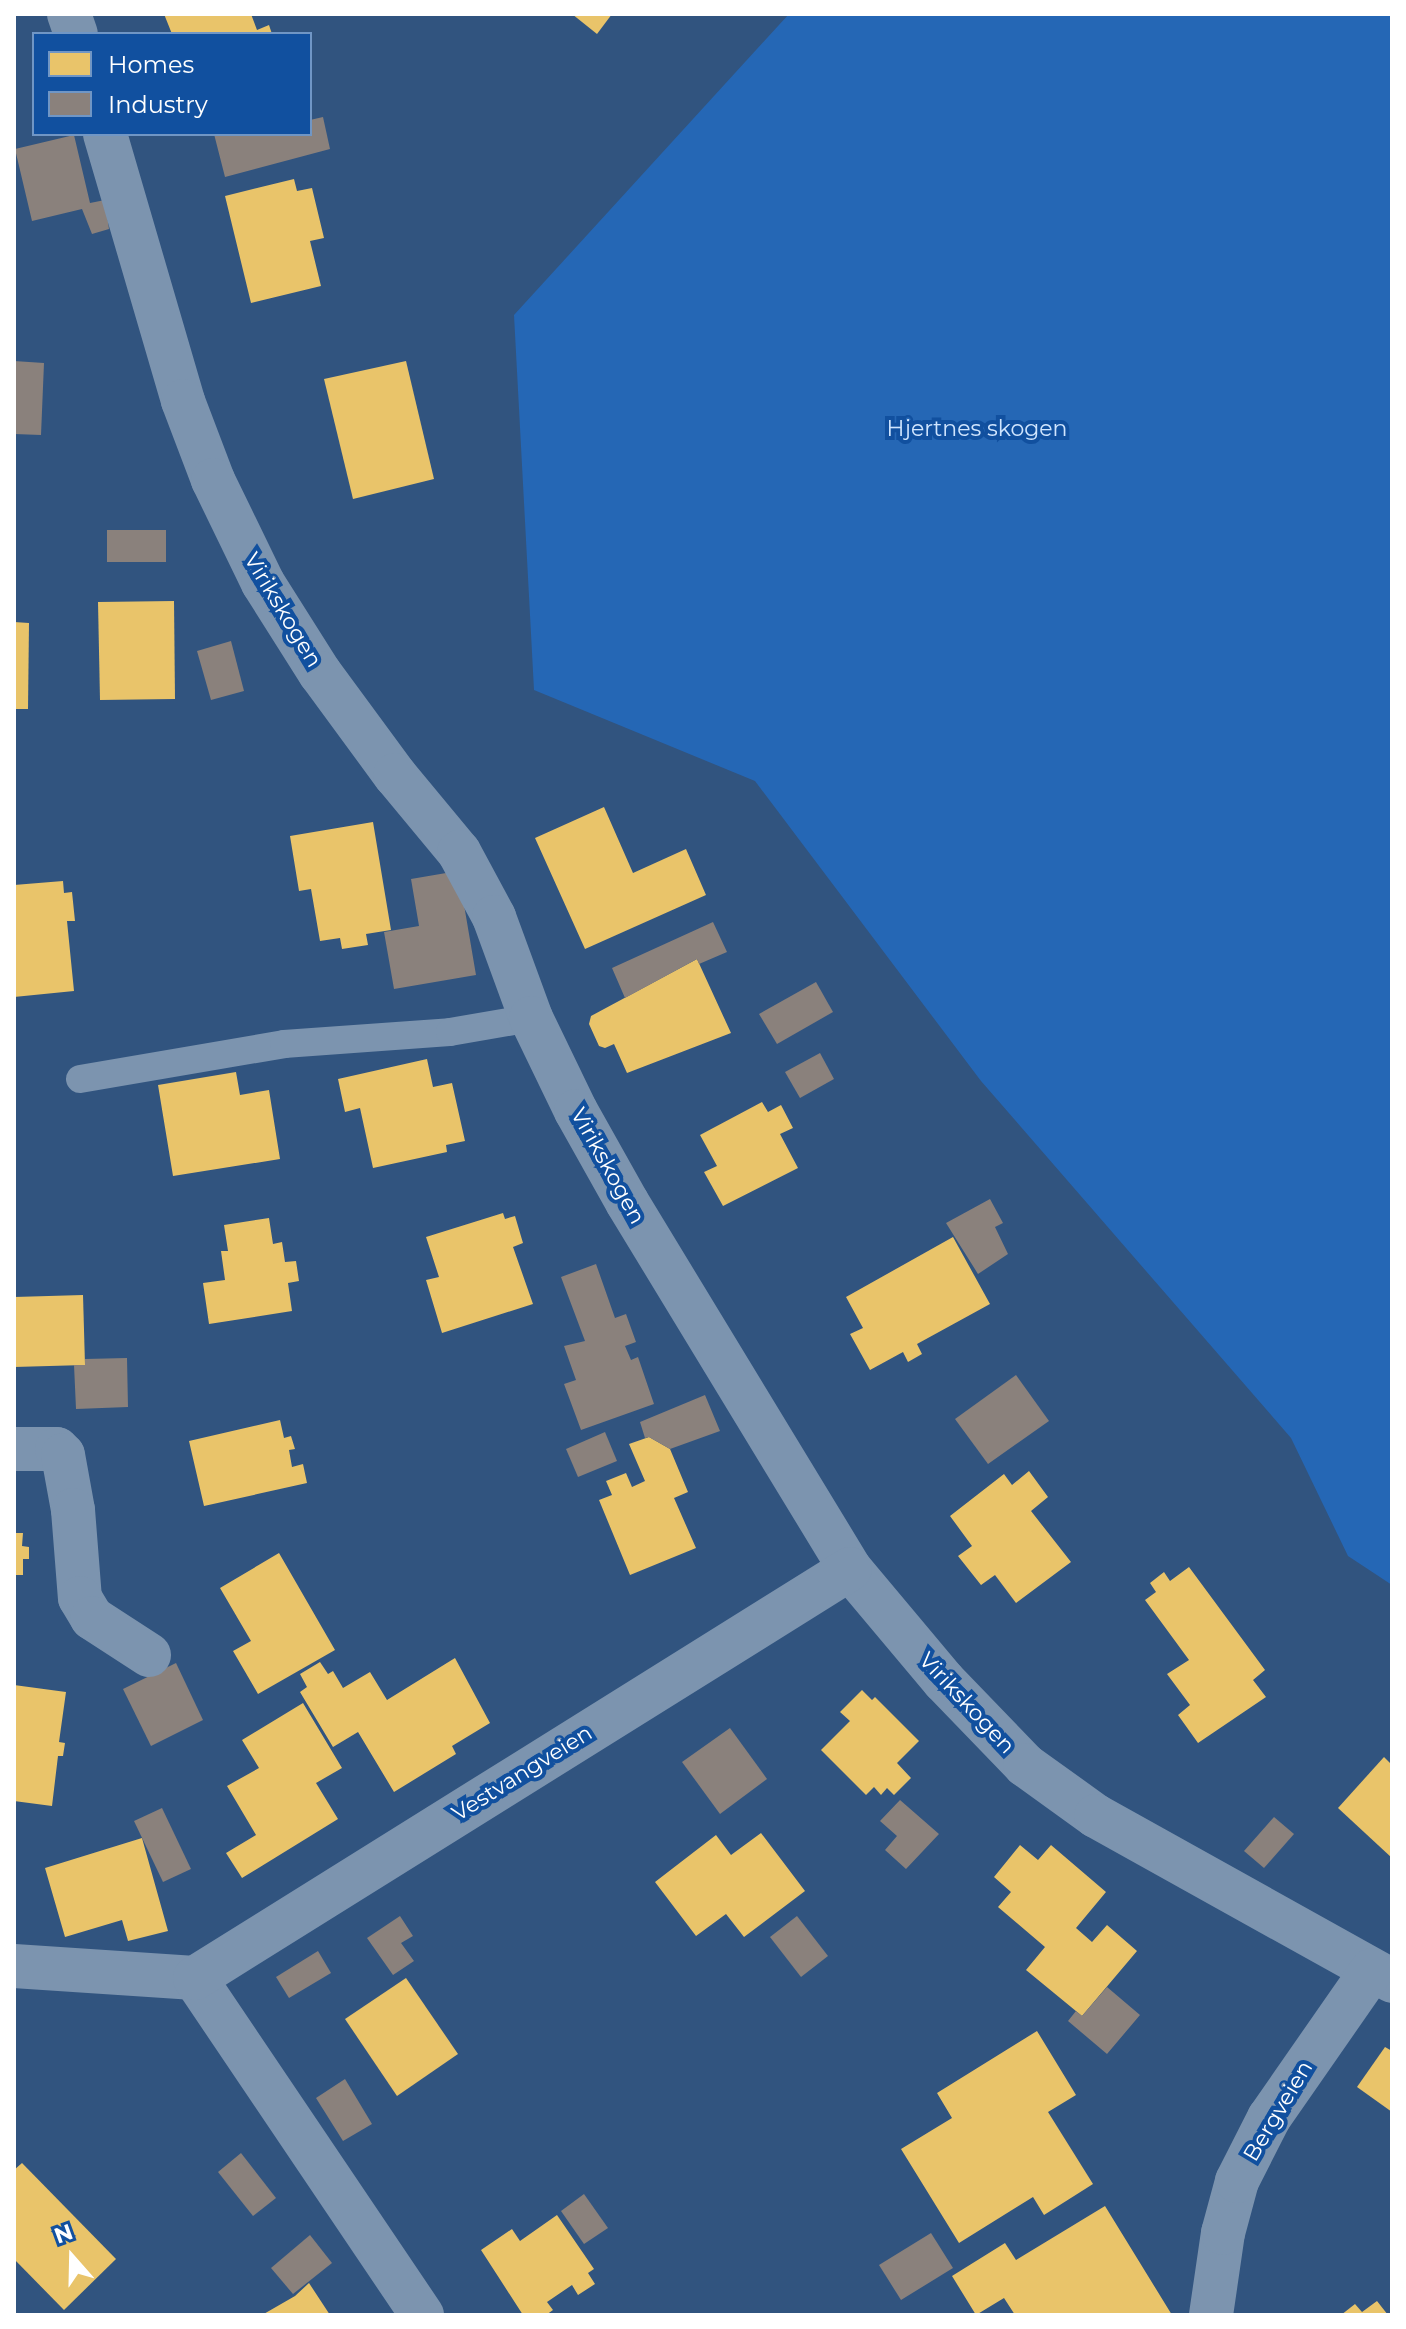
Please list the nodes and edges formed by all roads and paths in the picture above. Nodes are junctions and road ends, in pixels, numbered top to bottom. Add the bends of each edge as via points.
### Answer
1 (106, 136) edge
2 (531, 1018) junction
3 (80, 1079) dead end
4 (14, 1449) edge
5 (850, 1569) junction
6 (149, 1655) dead end
7 (14, 1966) edge
8 (1382, 1975) edge
9 (195, 1978) junction
10 (422, 2315) edge
11 (1211, 2315) edge

1 - 2 street, Virikskogen via 183,401 213,480 263,583 320,673 459,852 494,917
2 - 3 lane via 450,1032 284,1044
2 - 5 street, Virikskogen via 627,1202
4 - 6 street via 57,1449 63,1455 80,1598 92,1618
5 - 8 street, Virikskogen via 944,1681 1025,1765 1096,1816
5 - 9 street, Vestvangveien
7 - 9 street
8 - 11 street, Bergveien via 1269,2118 1237,2181
9 - 10 street

